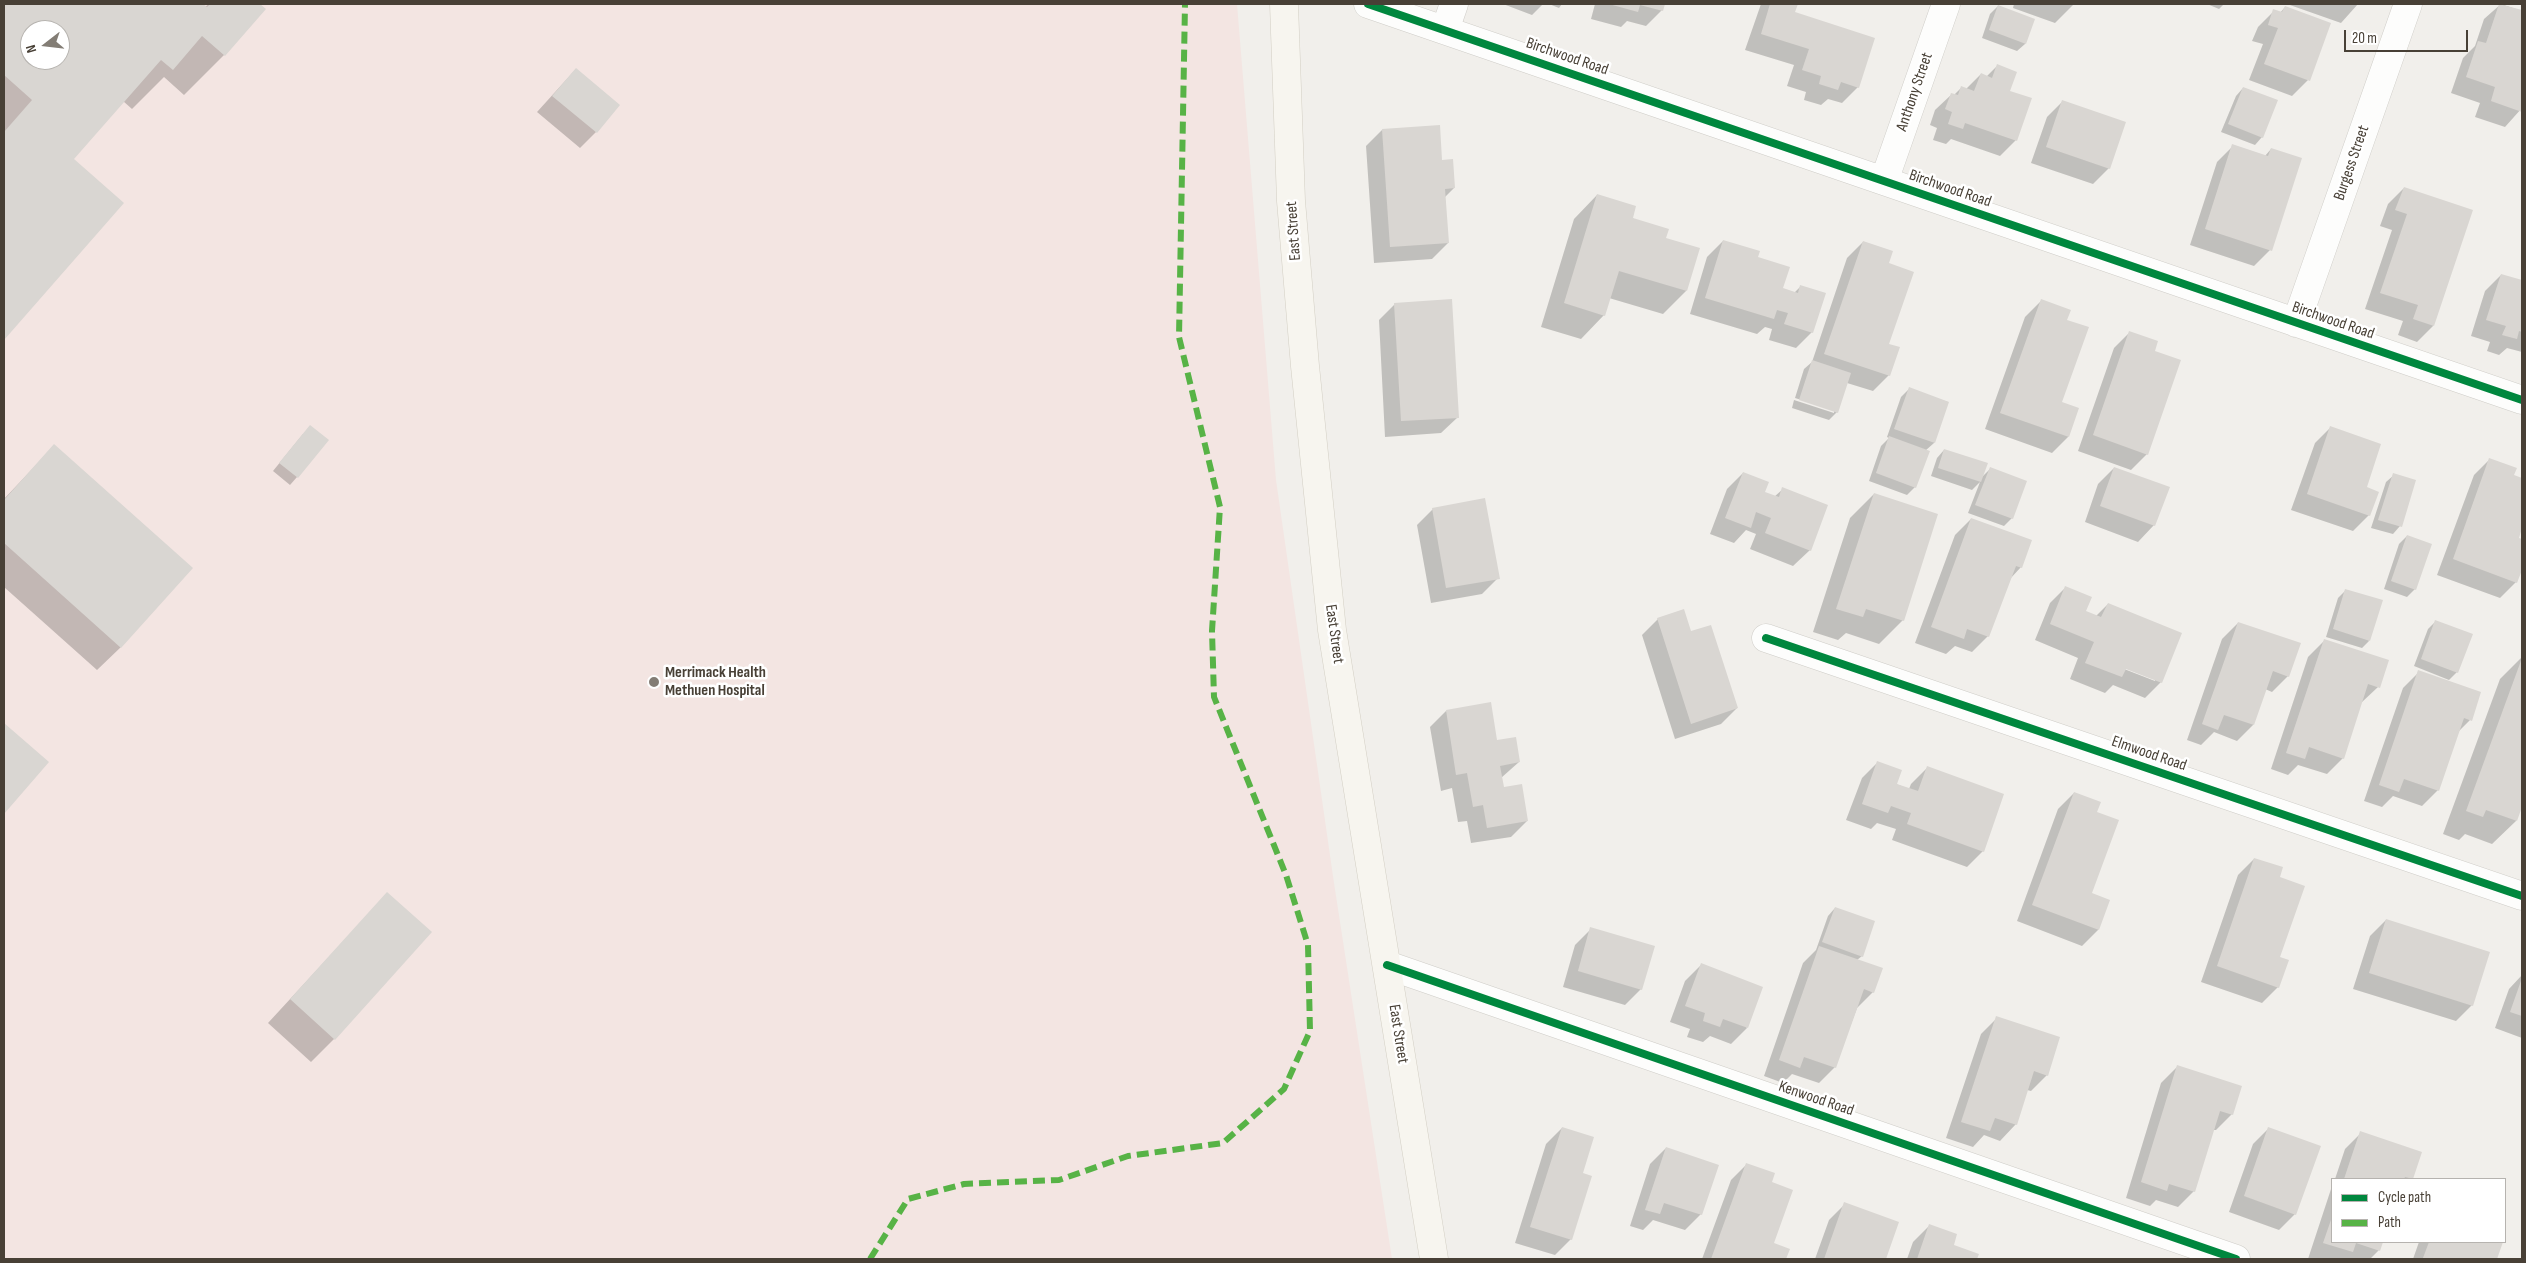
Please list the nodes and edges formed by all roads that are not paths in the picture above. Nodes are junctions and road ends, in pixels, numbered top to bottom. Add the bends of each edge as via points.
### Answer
1 (1284, 4) edge
2 (1368, 4) edge
3 (1454, 4) edge
4 (1946, 4) edge
5 (2408, 4) edge
6 (1445, 30) junction
7 (1884, 181) junction
8 (2296, 323) junction
9 (2522, 400) edge
10 (1766, 638) dead end
11 (2522, 896) edge
12 (1387, 965) junction
13 (1434, 1259) edge
14 (2236, 1259) edge

1 - 12 main road, East Street via 1291,201 1330,611
2 - 6 street, Birchwood Road
3 - 6 street
4 - 7 street, Anthony Street
5 - 8 street, Burgess Street
6 - 7 street, Birchwood Road
7 - 8 street, Birchwood Road
8 - 9 street, Birchwood Road
10 - 11 street, Elmwood Road
12 - 13 main road, East Street
12 - 14 street, Kenwood Road

